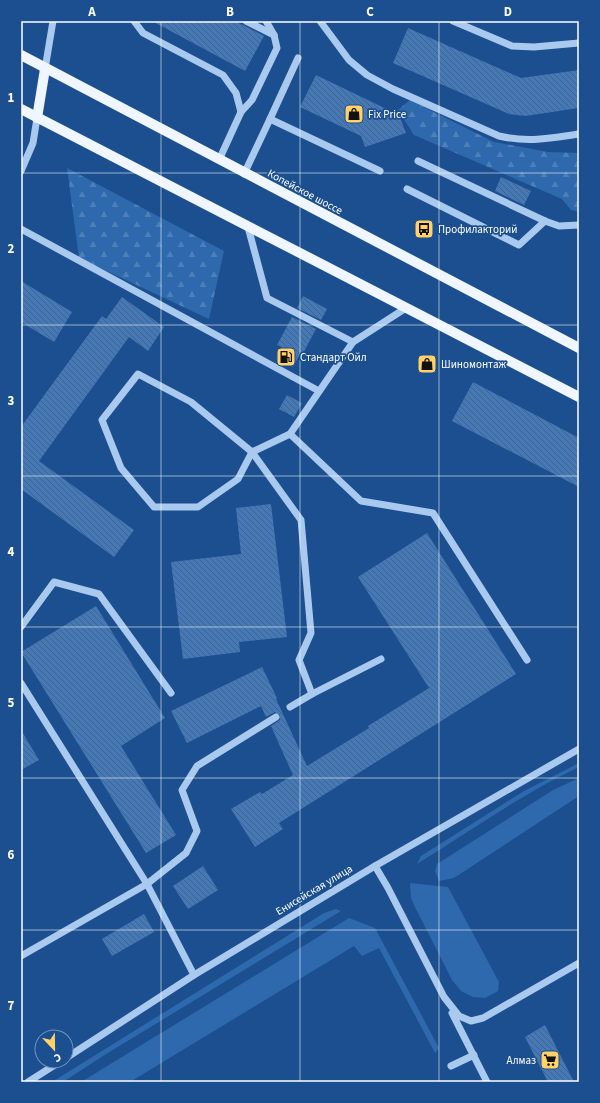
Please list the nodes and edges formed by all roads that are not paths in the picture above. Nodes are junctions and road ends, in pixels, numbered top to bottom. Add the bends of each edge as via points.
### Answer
1 (53, 21) edge
2 (134, 21) edge
3 (246, 21) edge
4 (266, 21) edge
5 (320, 21) edge
6 (453, 21) edge
7 (274, 36) junction
8 (579, 43) edge
9 (21, 56) edge
10 (298, 58) dead end
11 (45, 69) junction
12 (21, 109) edge
13 (241, 112) junction
14 (37, 118) junction
15 (270, 119) junction
16 (579, 134) edge
17 (219, 160) junction
18 (418, 161) dead end
19 (21, 171) edge
20 (380, 171) dead end
21 (244, 174) junction
22 (407, 189) dead end
23 (545, 221) junction
24 (579, 225) edge
25 (248, 227) junction
26 (21, 229) edge
27 (406, 308) junction
28 (353, 342) junction
29 (579, 348) edge
30 (319, 391) junction
31 (579, 397) edge
32 (290, 434) junction
33 (252, 452) junction
34 (21, 627) edge
35 (381, 660) dead end
36 (527, 660) dead end
37 (21, 683) edge
38 (172, 693) dead end
39 (312, 694) junction
40 (290, 707) dead end
41 (276, 717) dead end
42 (579, 749) edge
43 (375, 866) junction
44 (147, 884) junction
45 (21, 956) edge
46 (579, 963) edge
47 (194, 975) junction
48 (444, 997) junction
49 (74, 1053) edge
50 (474, 1055) junction
51 (452, 1066) dead end
52 (48, 1069) edge
53 (28, 1082) edge
54 (487, 1082) edge

1 - 11 street
2 - 13 street via 143,33 223,75 236,93
3 - 7 street
4 - 7 street
5 - 16 street via 349,60 367,75 478,127 516,140
6 - 8 street via 512,46
7 - 13 street via 277,48 252,100
9 - 11 main road, Копейское шоссе
10 - 15 street
11 - 14 main road
11 - 17 main road, Копейское шоссе
12 - 14 main road
13 - 17 street
14 - 19 street via 33,144
14 - 25 main road
15 - 20 street
15 - 21 street
17 - 21 main road, Копейское шоссе
18 - 23 street
21 - 29 main road, Копейское шоссе
22 - 23 street via 520,245
23 - 24 street via 559,226
25 - 27 main road
25 - 28 street via 267,298
26 - 30 street
27 - 28 street
27 - 31 main road
28 - 30 street
30 - 32 street
32 - 33 street
32 - 36 street via 361,502 433,513
33 - 33 street via 238,479 198,506 154,508 121,468 102,420 138,374 191,402
33 - 39 street via 302,520 310,633 299,660
34 - 38 street via 54,582 99,594
35 - 39 street
37 - 44 street
39 - 40 street
41 - 44 street via 197,766 182,790 197,831 186,853
42 - 43 street, Енисейская улица
43 - 47 street, Енисейская улица
43 - 48 street
44 - 45 street
44 - 47 street
46 - 48 street via 483,1018 471,1021 459,1016
47 - 49 street, Енисейская улица
48 - 50 street
50 - 51 street
50 - 54 street
52 - 53 street

